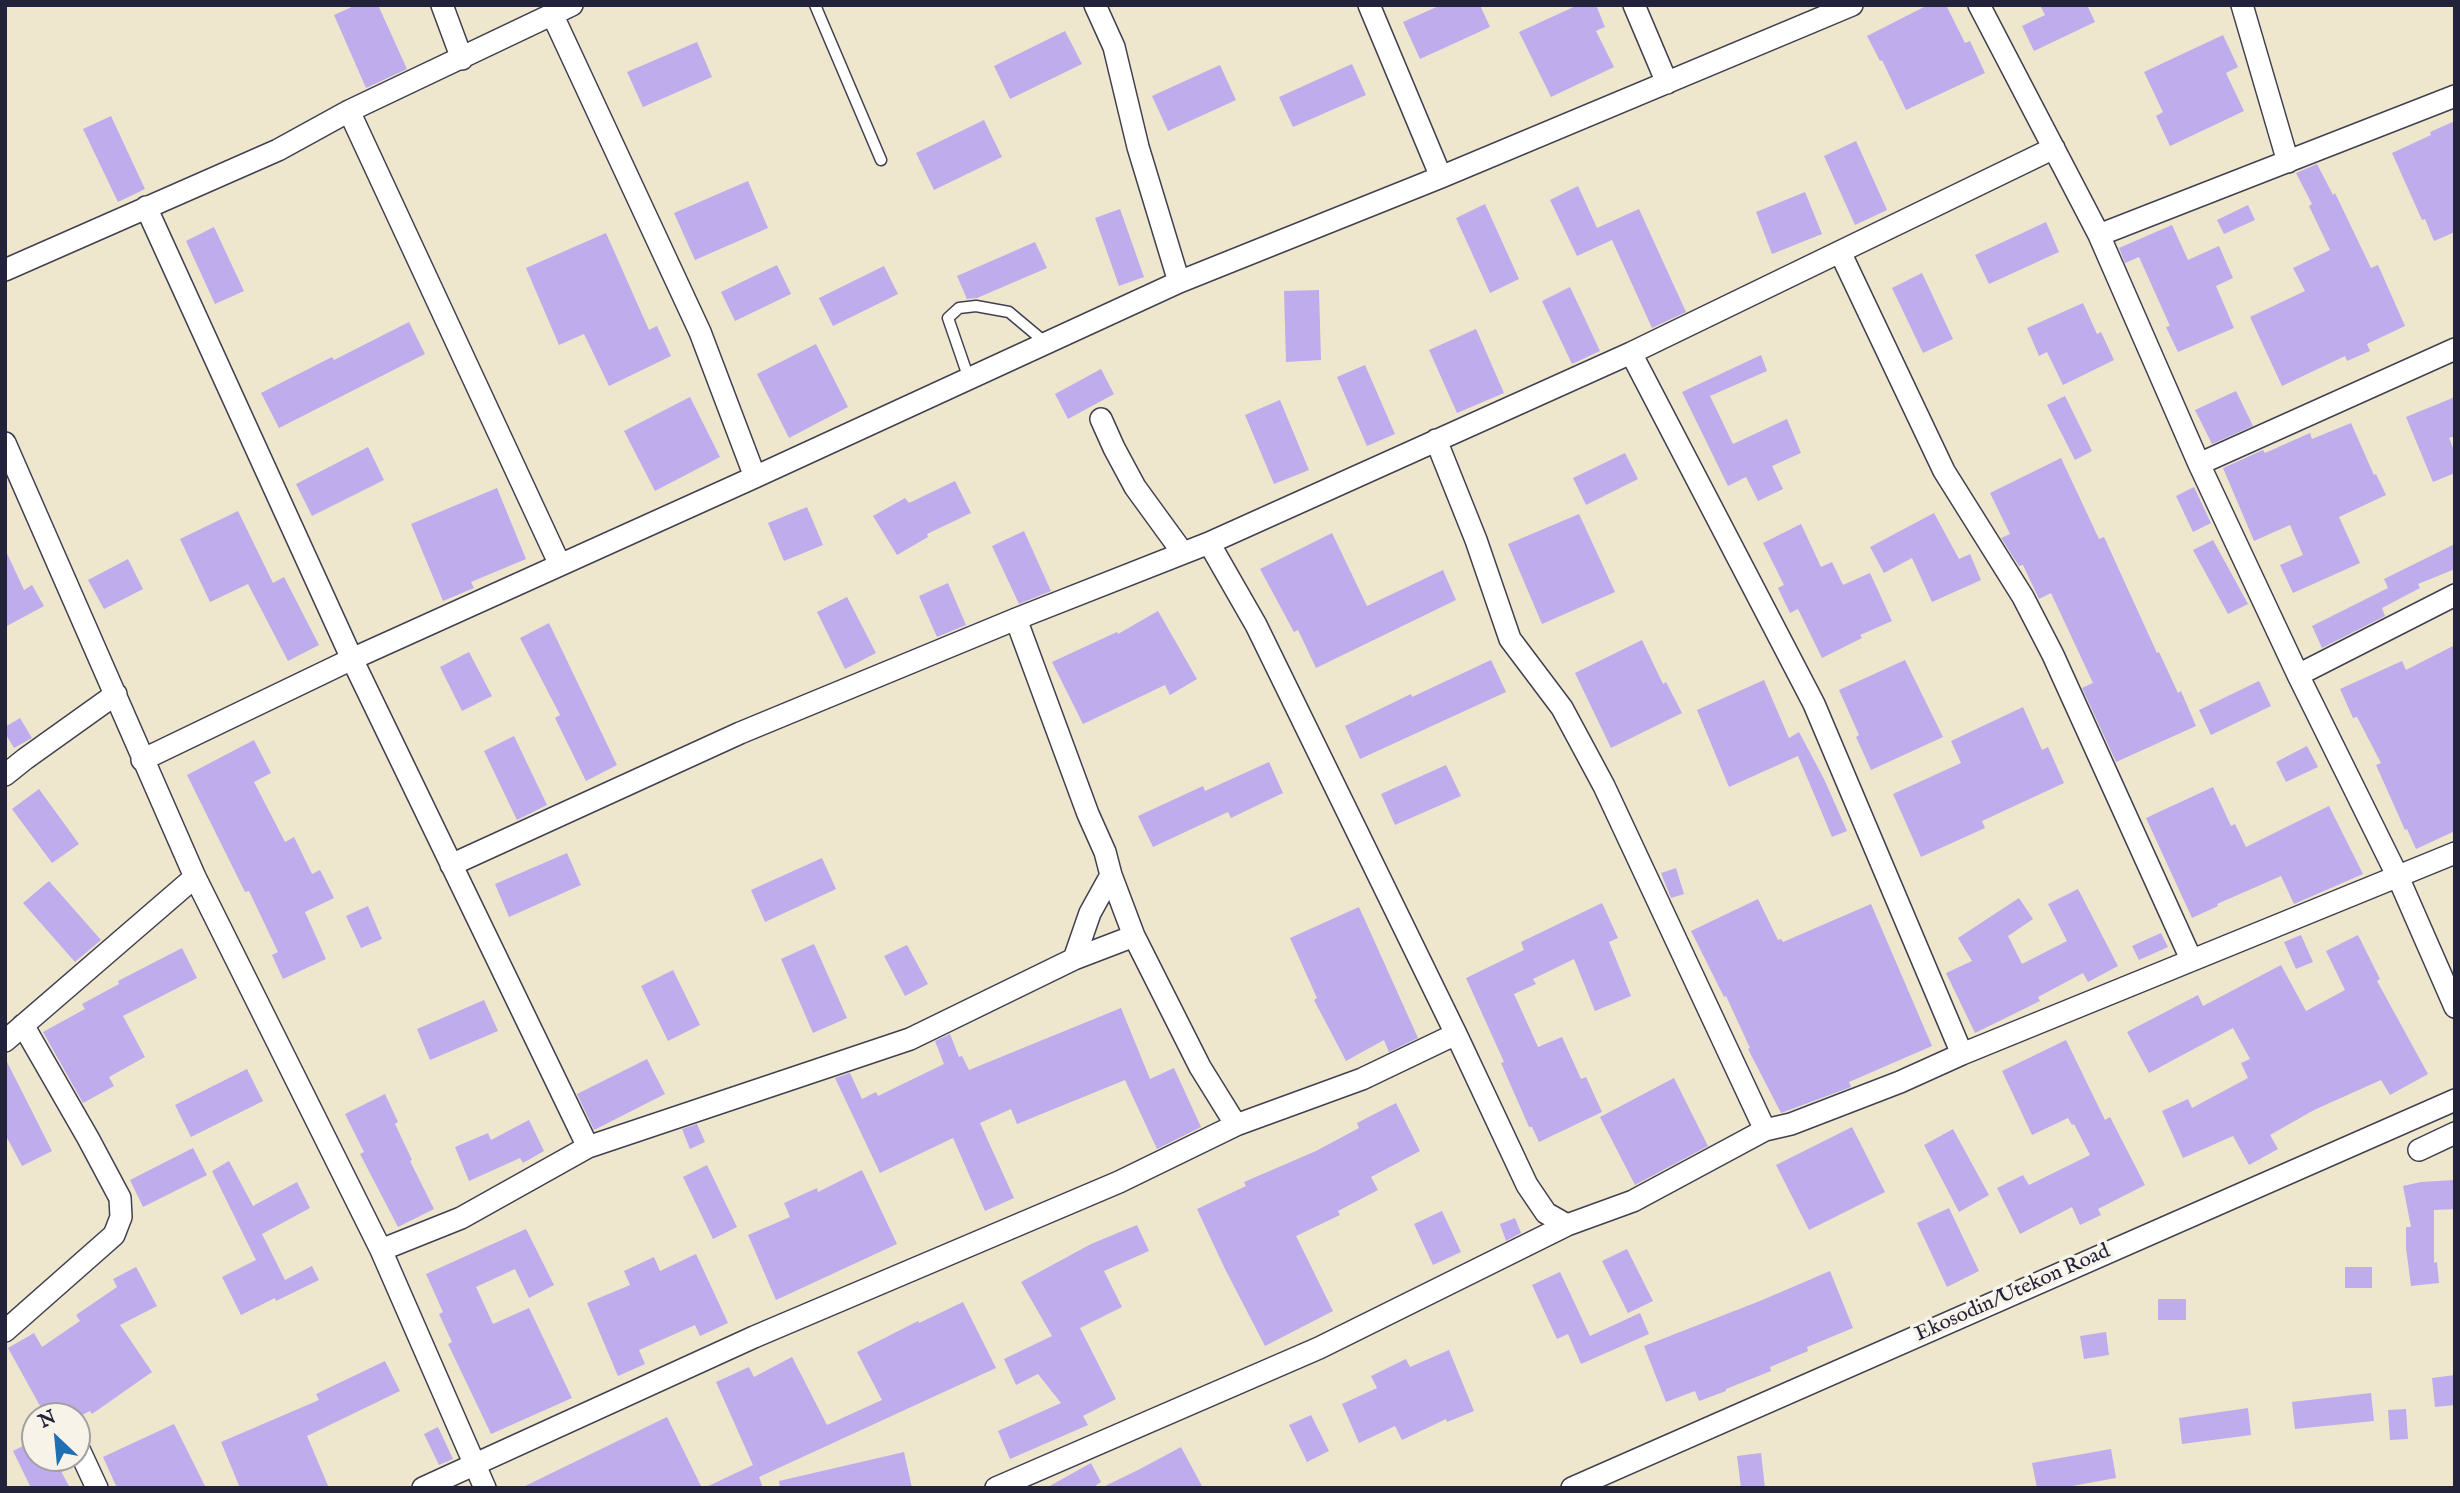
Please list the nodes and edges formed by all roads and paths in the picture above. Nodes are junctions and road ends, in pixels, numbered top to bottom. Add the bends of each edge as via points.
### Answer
1 (442, 5) edge
2 (572, 5) edge
3 (815, 5) edge
4 (1095, 5) edge
5 (1369, 5) edge
6 (1634, 5) edge
7 (1852, 5) edge
8 (1979, 5) edge
9 (2242, 5) edge
10 (554, 16) junction
11 (462, 59) junction
12 (1667, 83) junction
13 (2455, 96) edge
14 (349, 111) junction
15 (2054, 148) junction
16 (881, 160) dead end
17 (2288, 162) junction
18 (1441, 177) junction
19 (146, 208) junction
20 (2099, 235) junction
21 (1840, 252) junction
22 (5, 270) edge
23 (1179, 282) junction
24 (1046, 343) junction
25 (2455, 349) edge
26 (1630, 352) junction
27 (969, 379) junction
28 (1101, 419) dead end
29 (1436, 440) junction
30 (5, 443) edge
31 (2199, 464) junction
32 (755, 477) junction
33 (1209, 543) junction
34 (1183, 553) junction
35 (560, 565) junction
36 (2455, 595) edge
37 (1016, 619) junction
38 (352, 659) junction
39 (2298, 676) junction
40 (116, 694) junction
41 (142, 760) junction
42 (5, 775) edge
43 (2455, 853) edge
44 (451, 865) junction
45 (1111, 875) junction
46 (195, 877) junction
47 (2398, 877) junction
48 (1134, 936) junction
49 (1074, 959) junction
50 (2191, 960) junction
51 (2455, 1007) edge
52 (23, 1025) junction
53 (1456, 1034) junction
54 (5, 1041) edge
55 (1962, 1054) junction
56 (2455, 1100) edge
57 (1236, 1125) junction
58 (1765, 1130) junction
59 (2455, 1133) edge
60 (587, 1147) junction
61 (2419, 1150) dead end
62 (1567, 1225) junction
63 (380, 1250) junction
64 (5, 1331) edge
65 (474, 1465) junction
66 (90, 1472) edge
67 (97, 1488) edge
68 (423, 1488) edge
69 (485, 1488) edge
70 (996, 1488) edge
71 (1572, 1488) edge

1 - 11 street
2 - 10 street
3 - 16 lane
4 - 23 street via 1114,47 1138,147
5 - 18 street
6 - 12 street
7 - 12 street
8 - 15 street
9 - 17 street
10 - 11 street
10 - 32 street via 700,332
11 - 14 street
12 - 18 street
13 - 17 street
14 - 19 street via 278,150
14 - 35 street
15 - 20 street
15 - 21 street
17 - 20 street
18 - 23 street
19 - 22 street
19 - 38 street
20 - 31 street
21 - 26 street
21 - 50 street via 1944,471 2023,597 2053,655
23 - 24 street
24 - 27 street
24 - 27 lane via 1009,312 959,308 948,318
25 - 31 street
26 - 29 street
26 - 55 street via 1814,704
27 - 32 street
28 - 34 street via 1135,487
29 - 33 street
29 - 58 street via 1510,639 1562,708 1604,786
30 - 40 street
31 - 39 street
32 - 35 street
33 - 34 street
33 - 53 street via 1262,637
34 - 37 street
35 - 38 street
36 - 39 street
37 - 44 street via 740,733
37 - 45 street
38 - 41 street
38 - 44 street
39 - 47 street
40 - 41 street
40 - 42 street
41 - 46 street
43 - 47 street
44 - 60 street
45 - 48 street
45 - 49 street via 1090,913
46 - 52 street
46 - 63 street
47 - 50 street
47 - 51 street
48 - 49 street
48 - 57 street via 1200,1067
49 - 60 street via 910,1039
50 - 55 street
52 - 54 street
52 - 64 street via 114,1186 121,1217 114,1235
53 - 57 street via 1362,1079
53 - 62 street via 1527,1185 1546,1213
55 - 58 street via 1804,1120
56 - 71 street, Ekosodin/Utekon Road
57 - 65 street via 1119,1182 754,1337
58 - 62 street via 1633,1201
59 - 61 street
60 - 63 street via 461,1218
62 - 70 street via 1320,1348
63 - 65 street
65 - 68 street
65 - 69 street
66 - 67 street

